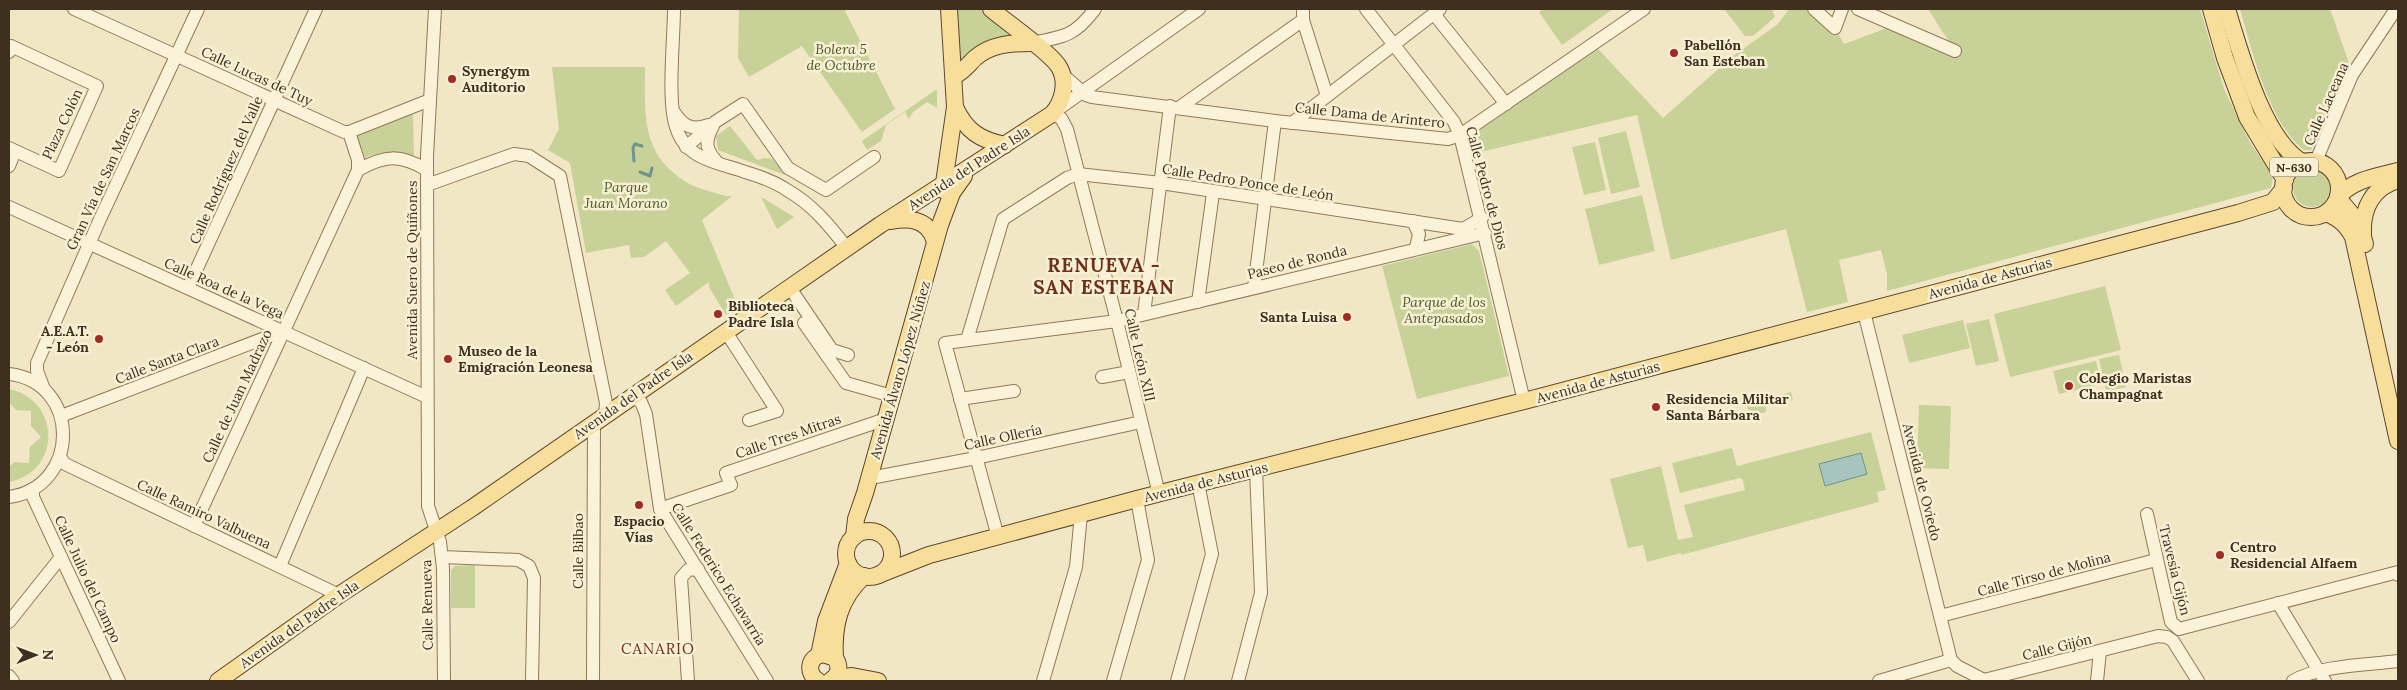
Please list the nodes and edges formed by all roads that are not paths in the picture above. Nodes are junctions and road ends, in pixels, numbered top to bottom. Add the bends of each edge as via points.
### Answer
1 (78, 9) edge
2 (198, 9) edge
3 (316, 9) edge
4 (435, 9) edge
5 (674, 9) edge
6 (949, 9) edge
7 (991, 9) edge
8 (1095, 9) edge
9 (1198, 9) edge
10 (1366, 9) edge
11 (1644, 9) edge
12 (1814, 9) edge
13 (1842, 9) edge
14 (1858, 9) edge
15 (2211, 9) edge
16 (2228, 9) edge
17 (2396, 9) edge
18 (1437, 11) edge
19 (1303, 14) edge
20 (1031, 42) junction
21 (1394, 44) junction
22 (9, 52) edge
23 (1955, 52) dead end
24 (176, 56) junction
25 (1062, 74) junction
26 (954, 76) junction
27 (1083, 92) junction
28 (1327, 96) junction
29 (430, 100) junction
30 (274, 101) junction
31 (1506, 104) junction
32 (955, 107) junction
33 (1175, 107) junction
34 (672, 109) junction
35 (1052, 114) junction
36 (1275, 121) junction
37 (715, 122) junction
38 (1292, 122) junction
39 (349, 132) junction
40 (1460, 135) junction
41 (1005, 146) junction
42 (686, 147) junction
43 (12, 150) edge
44 (874, 157) dead end
45 (2309, 162) junction
46 (719, 164) junction
47 (9, 166) edge
48 (972, 167) junction
49 (358, 170) junction
50 (427, 170) junction
51 (2398, 171) edge
52 (1078, 174) junction
53 (2335, 174) junction
54 (2398, 180) edge
55 (2358, 181) junction
56 (1161, 183) junction
57 (944, 184) junction
58 (2284, 184) junction
59 (427, 185) junction
60 (1213, 193) junction
61 (2338, 198) junction
62 (1266, 200) junction
63 (2266, 204) junction
64 (9, 206) edge
65 (2291, 208) junction
66 (2326, 213) junction
67 (1482, 218) junction
68 (1413, 221) junction
69 (885, 222) junction
70 (1485, 233) junction
71 (2363, 235) junction
72 (89, 243) junction
73 (934, 243) junction
74 (847, 248) junction
75 (1416, 248) junction
76 (188, 288) junction
77 (790, 288) junction
78 (1254, 288) junction
79 (1198, 302) junction
80 (1864, 312) junction
81 (1144, 314) junction
82 (1117, 321) junction
83 (804, 323) dead end
84 (283, 331) junction
85 (726, 332) junction
86 (968, 340) junction
87 (848, 355) dead end
88 (37, 363) junction
89 (364, 368) junction
90 (1129, 372) junction
91 (12, 374) edge
92 (1102, 377) dead end
93 (44, 389) junction
94 (2398, 390) edge
95 (1014, 391) dead end
96 (631, 396) junction
97 (892, 396) junction
98 (427, 397) junction
99 (960, 399) junction
100 (1524, 401) junction
101 (61, 416) junction
102 (599, 418) junction
103 (886, 419) junction
104 (749, 420) dead end
105 (1141, 422) junction
106 (2398, 441) edge
107 (60, 456) junction
108 (976, 458) junction
109 (1256, 469) junction
110 (1198, 483) junction
111 (868, 485) junction
112 (33, 489) junction
113 (1159, 494) junction
114 (9, 496) edge
115 (1137, 499) junction
116 (660, 509) junction
117 (1081, 514) junction
118 (2147, 514) dead end
119 (194, 526) junction
120 (436, 530) junction
121 (875, 532) junction
122 (998, 536) junction
123 (854, 537) junction
124 (890, 546) junction
125 (929, 555) junction
126 (61, 557) junction
127 (442, 557) junction
128 (2156, 560) junction
129 (848, 563) junction
130 (280, 566) junction
131 (698, 569) junction
132 (2398, 573) edge
133 (871, 576) junction
134 (339, 595) junction
135 (2278, 603) junction
136 (1940, 616) junction
137 (9, 622) edge
138 (2100, 651) junction
139 (1951, 660) junction
140 (2398, 661) edge
141 (825, 672) edge
142 (9, 676) edge
143 (1911, 676) edge
144 (2322, 676) edge
145 (13, 681) edge
146 (119, 681) edge
147 (218, 681) edge
148 (444, 681) edge
149 (532, 681) edge
150 (593, 681) edge
151 (688, 681) edge
152 (767, 681) edge
153 (878, 681) edge
154 (1043, 681) edge
155 (1113, 681) edge
156 (1177, 681) edge
157 (1240, 681) edge
158 (1879, 681) edge
159 (2097, 681) edge
160 (2198, 681) edge
161 (2293, 681) edge

1 - 24 street, Calle Lucas de Tuy
2 - 24 street, Gran Vía de San Marcos
3 - 30 street, Calle Rodríguez del Valle
4 - 29 street, Avenida Suero de Quiñones
5 - 34 street
6 - 26 main road
7 - 20 main road
8 - 20 street via 1071,34
9 - 27 street, Avenida del Padre Isla
10 - 21 street, Calle Pedro de Dios
11 - 31 street, Calle Dama de Arintero
12 - 13 street via 1835,28
14 - 23 street
15 - 58 main road via 2247,117
16 - 45 main road via 2241,57 2262,109 2282,144 2294,157
17 - 45 street, Calle Laceana via 2352,75
18 - 21 street
18 - 31 street
19 - 28 street
19 - 33 street
20 - 25 main road via 1057,64
20 - 26 main road via 996,46 977,56
21 - 28 street
21 - 40 street, Calle Pedro de Dios via 1454,122
22 - 43 street, Plaza Colón via 11,46 97,86 59,171
24 - 30 street, Calle Lucas de Tuy
24 - 72 street, Gran Vía de San Marcos
25 - 27 street, Calle Dama de Arintero
25 - 35 main road, Avenida del Padre Isla via 1062,95
26 - 32 main road
27 - 33 street, Calle Dama de Arintero via 1092,97
27 - 35 street, Avenida del Padre Isla
28 - 38 street
29 - 39 street
29 - 50 street, Avenida Suero de Quiñones
30 - 39 street, Calle Lucas de Tuy
30 - 76 street, Calle Rodríguez del Valle
31 - 40 street, Calle Dama de Arintero
32 - 41 main road via 961,121 973,134
32 - 57 main road, Avenida Álvaro López Núñez
33 - 36 street, Calle Dama de Arintero
33 - 56 street
34 - 37 street via 681,124 689,127 698,129
34 - 42 street
35 - 41 main road, Avenida del Padre Isla
35 - 52 street, Calle León XIII via 1059,116 1065,124
36 - 38 street, Calle Dama de Arintero
36 - 62 street
37 - 42 street
37 - 44 street via 743,104 788,168 826,190
37 - 46 street via 706,144 708,154
38 - 40 street, Calle Dama de Arintero via 1448,139
39 - 49 street
40 - 67 street, Calle Pedro de Dios
41 - 48 main road, Avenida del Padre Isla
42 - 46 street via 696,156
43 - 47 street, Plaza Colón
45 - 53 main road, N-630 via 2330,168
45 - 58 main road, N-630 via 2295,166
46 - 74 street via 772,183 802,199 819,213
48 - 57 main road, Avenida del Padre Isla
48 - 73 main road, Avenida Álvaro López Núñez via 952,193
49 - 50 street via 393,156
49 - 84 street, Calle de Juan Madrazo
50 - 59 street, Avenida Suero de Quiñones
51 - 55 main road
52 - 56 street, Calle Pedro Ponce de León
52 - 82 street, Calle León XIII
52 - 86 street via 1066,178 1003,219
53 - 55 main road, N-630
53 - 61 main road, N-630
54 - 71 main road via 2383,186 2372,198 2364,216
55 - 61 main road via 2348,186
56 - 60 street, Calle Pedro Ponce de León
56 - 81 street
57 - 69 main road, Avenida del Padre Isla
57 - 73 main road, Avenida Álvaro López Núñez
58 - 63 main road, Avenida de Asturias / N-630 via 2280,196
58 - 65 main road, N-630 via 2284,196
59 - 98 street, Avenida Suero de Quiñones
59 - 102 street, Calle Bilbao via 514,154 529,156 560,176 606,403
60 - 62 street, Calle Pedro Ponce de León
60 - 79 street
61 - 66 main road
61 - 71 main road via 2358,223
62 - 68 street, Calle Pedro Ponce de León
62 - 78 street
63 - 65 main road, Avenida de Asturias
63 - 80 main road, Avenida de Asturias
64 - 72 street, Calle Roa de la Vega
65 - 66 main road via 2308,217
66 - 106 main road via 2339,218 2353,237
67 - 68 street, Calle Pedro Ponce de León via 1463,229
67 - 70 street, Calle Pedro de Dios
68 - 75 street via 1419,234
69 - 73 main road via 911,219 920,222 928,227
69 - 74 main road, Avenida del Padre Isla
70 - 75 street, Paseo de Ronda
70 - 100 street, Calle Pedro de Dios
71 - 94 main road
72 - 76 street, Calle Roa de la Vega
72 - 88 street, Gran Vía de San Marcos
73 - 97 main road, Avenida Álvaro López Núñez
74 - 77 main road, Avenida del Padre Isla
75 - 78 street, Paseo de Ronda
76 - 84 street, Calle Roa de la Vega
77 - 85 main road, Avenida del Padre Isla
77 - 87 street via 832,350
78 - 79 street, Paseo de Ronda
79 - 81 street, Paseo de Ronda
80 - 100 main road, Avenida de Asturias
80 - 136 street, Avenida de Oviedo
81 - 82 street, Paseo de Ronda
82 - 86 street, Paseo de Ronda
82 - 90 street, Calle León XIII
83 - 97 street via 846,383
84 - 89 street, Calle Roa de la Vega
84 - 101 street, Calle Santa Clara
84 - 119 street, Calle de Juan Madrazo
85 - 96 main road, Avenida del Padre Isla
85 - 104 street via 777,411
86 - 99 street, Paseo de Ronda via 945,343
88 - 91 street via 23,372
88 - 93 street
89 - 98 street, Calle Roa de la Vega
89 - 130 street
90 - 92 street
90 - 105 street, Calle León XIII
91 - 93 street via 31,380
93 - 101 street
95 - 99 street
96 - 102 main road, Avenida del Padre Isla
96 - 116 street, Calle Federico Echavarría via 641,402 646,414
97 - 103 main road, Avenida Álvaro López Núñez
98 - 120 street, Avenida Suero de Quiñones via 428,506
99 - 108 street
100 - 109 main road, Avenida de Asturias
101 - 107 street via 64,430
102 - 120 main road, Avenida del Padre Isla
102 - 150 street, Calle Bilbao
103 - 111 main road, Avenida Álvaro López Núñez
103 - 116 street, Calle Tres Mitras via 726,473 731,485
105 - 108 street, Calle Ollería
105 - 113 street, Calle León XIII
107 - 112 street via 54,470
107 - 119 street, Calle Ramiro Valbuena via 65,464
108 - 111 street, Calle Ollería
108 - 122 street
109 - 110 main road, Avenida de Asturias
109 - 157 street via 1261,593
110 - 113 main road, Avenida de Asturias
110 - 156 street via 1212,554
111 - 121 main road, Avenida Álvaro López Núñez via 864,512
111 - 123 main road, Avenida Álvaro López Núñez via 856,519
112 - 114 street
112 - 126 street, Calle Julio del Campo via 33,497
113 - 115 main road, Avenida de Asturias
115 - 117 main road, Avenida de Asturias
115 - 155 street via 1148,560
116 - 131 street, Calle Federico Echavarría
117 - 122 main road, Avenida de Asturias
117 - 154 street via 1076,567
118 - 128 street, Travesía Gijón
119 - 130 street, Calle Ramiro Valbuena
120 - 127 street, Calle Renueva
120 - 134 main road, Avenida del Padre Isla
121 - 123 main road via 867,531
121 - 124 main road
122 - 125 main road, Avenida de Asturias
123 - 129 main road via 847,549
124 - 125 main road, Avenida de Asturias via 906,554
124 - 133 main road via 891,560 884,571
125 - 133 main road, Avenida de Asturias
126 - 137 street
126 - 146 street, Calle Julio del Campo
127 - 148 street, Calle Renueva
127 - 149 street via 518,560 529,566 534,578
128 - 135 street, Travesía Gijón via 2171,622 2179,629
128 - 136 street, Calle Tirso de Molina
129 - 133 main road via 852,569
129 - 141 main road via 826,621
130 - 134 street, Calle Ramiro Valbuena
131 - 151 street via 688,570 681,578
131 - 152 street, Calle Federico Echavarría
132 - 135 street
133 - 141 main road via 850,591 840,608
134 - 147 main road, Avenida del Padre Isla
135 - 144 street
136 - 139 street, Avenida de Oviedo
138 - 139 street, Calle Gijón via 1984,680
138 - 159 street
138 - 160 street, Calle Gijón via 2158,636 2167,637
139 - 143 street
140 - 144 street
141 - 153 main road
142 - 145 street
143 - 158 street
144 - 161 street via 2303,675

